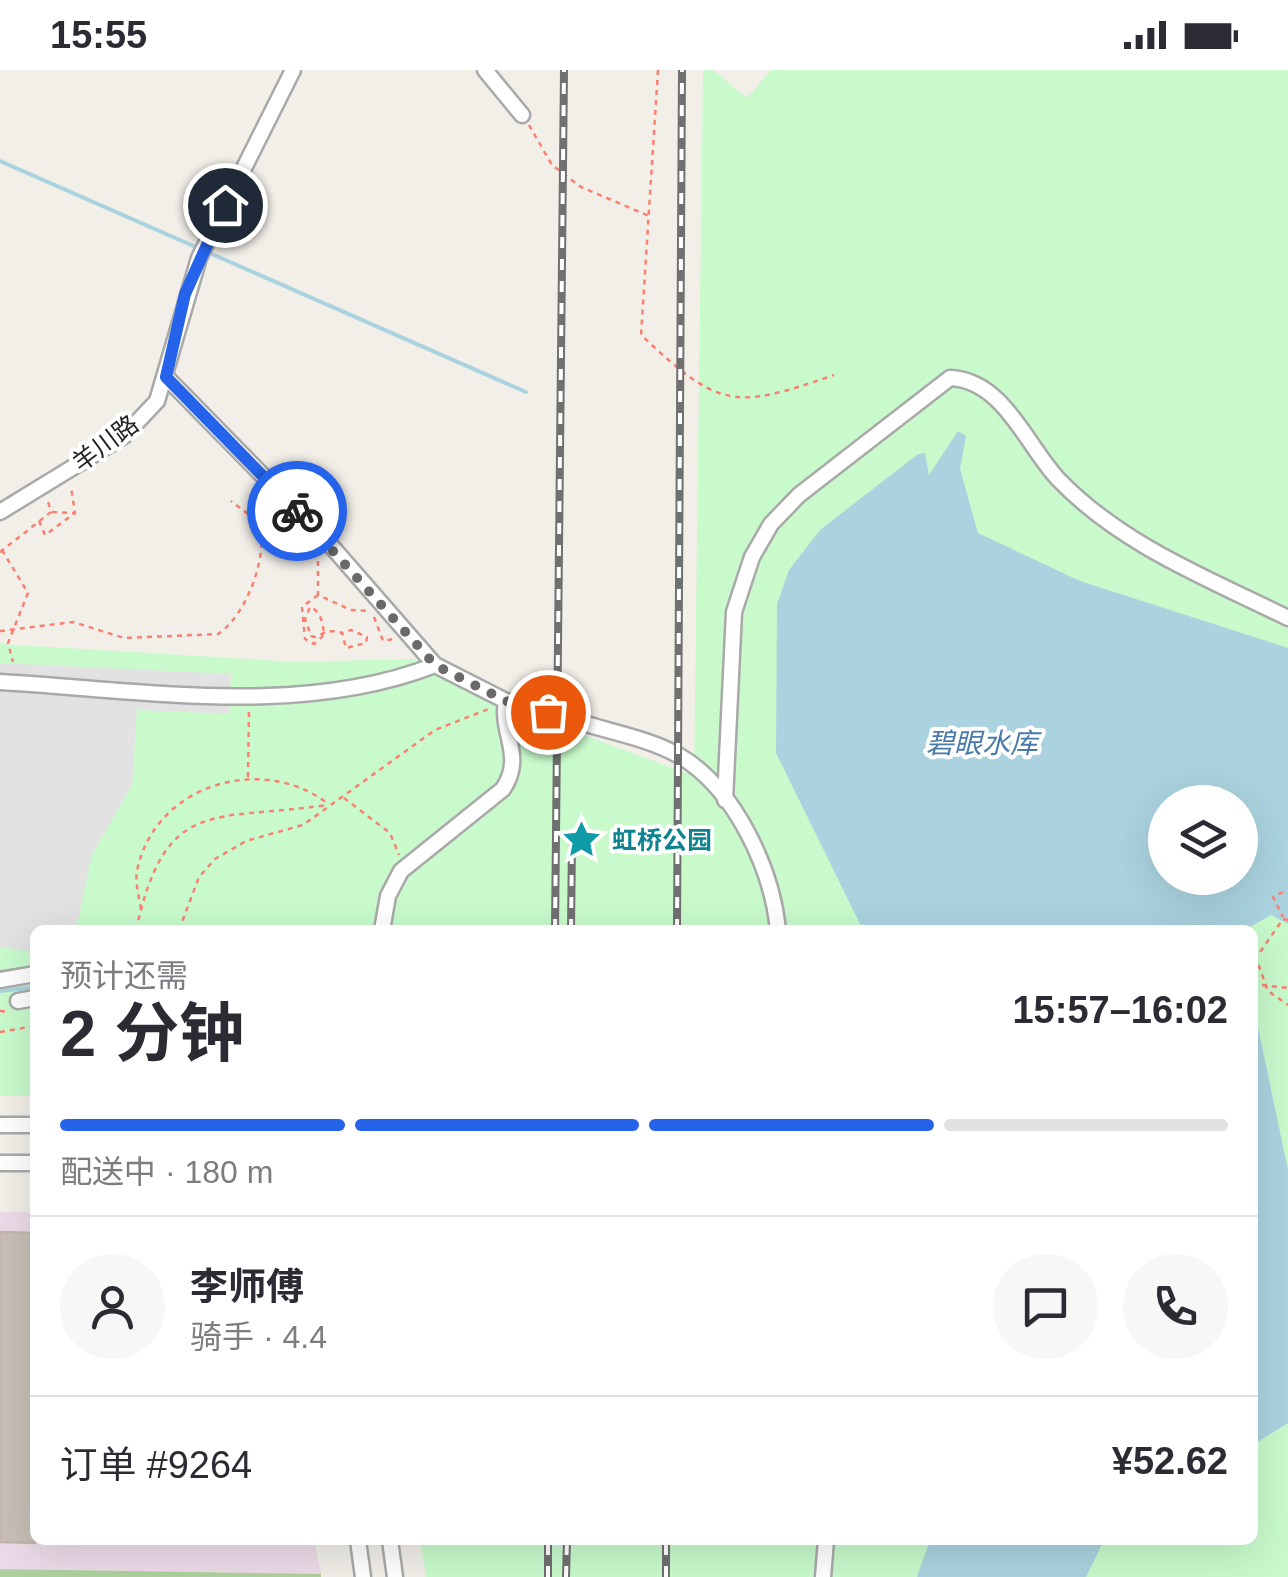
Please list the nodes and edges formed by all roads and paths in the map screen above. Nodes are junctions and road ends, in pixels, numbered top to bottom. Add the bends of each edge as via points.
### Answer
1 (294, 70) edge
2 (485, 70) edge
3 (658, 70) edge
4 (522, 115) joint
5 (651, 217) junction
6 (834, 376) dead end
7 (166, 377) junction
8 (68, 471) junction
9 (44, 486) junction
10 (272, 495) junction
11 (231, 501) dead end
12 (248, 510) junction
13 (0, 512) edge
14 (50, 512) junction
15 (75, 513) junction
16 (38, 521) junction
17 (323, 545) junction
18 (1, 551) edge
19 (318, 595) junction
20 (1288, 618) edge
21 (14, 630) junction
22 (403, 630) junction
23 (0, 631) edge
24 (324, 631) junction
25 (342, 633) junction
26 (13, 662) dead end
27 (435, 665) junction
28 (0, 682) edge
29 (250, 695) junction
30 (506, 701) junction
31 (548, 712) tunnel mouth
32 (583, 723) tunnel mouth
33 (248, 777) junction
34 (342, 797) junction
35 (725, 800) junction
36 (328, 805) junction
37 (401, 872) junction
38 (1282, 892) dead end
39 (141, 909) junction
40 (1286, 920) edge
41 (137, 925) edge
42 (181, 925) edge
43 (383, 925) edge
44 (777, 925) edge
45 (1258, 955) edge
46 (1258, 964) edge
47 (30, 975) edge
48 (0, 980) edge
49 (1258, 985) edge
50 (1288, 988) edge
51 (30, 999) edge
52 (18, 1001) dead end
53 (1288, 1005) edge
54 (30, 1027) edge
55 (0, 1032) edge
56 (0, 1125) edge
57 (30, 1125) edge
58 (0, 1163) edge
59 (30, 1163) edge
60 (359, 1545) edge
61 (391, 1545) edge
62 (826, 1545) edge
63 (363, 1577) edge
64 (395, 1577) edge
65 (823, 1577) edge

1 - 7 street, 羊川路 via 198,258
2 - 4 street
3 - 5 path
4 - 5 path via 552,165 581,187
5 - 6 path via 640,323 641,334 660,352 718,393 751,400
7 - 8 street, 羊川路 via 157,401 124,436
7 - 10 street
8 - 9 street, 羊川路
8 - 15 path
9 - 13 street, 羊川路
9 - 14 path
10 - 12 path
10 - 17 street
10 - 17 path via 268,524 279,538 298,548
11 - 12 path
12 - 21 path via 261,528 260,556 240,608 218,634 124,638 73,622
14 - 15 path
14 - 16 path
15 - 16 path via 45,535
16 - 18 path
17 - 19 path
17 - 22 street
18 - 21 path via 28,592
19 - 22 path via 351,610 373,610 383,641
19 - 24 path via 305,603 301,621 309,644 319,643
20 - 35 street via 1120,532 1053,474 1002,404 950,378 798,494 758,546 734,612
21 - 23 path
21 - 26 path via 8,647
22 - 27 street
24 - 24 path via 317,610 310,607 307,630 315,637
24 - 25 path
25 - 25 path via 346,648 366,642 359,632
27 - 29 street via 384,682
27 - 30 street
28 - 29 street
29 - 33 path
30 - 31 street
30 - 34 path via 436,730
30 - 37 street via 511,778
32 - 35 street via 674,753
33 - 36 path via 296,785
33 - 39 path via 205,789 159,824 138,870
34 - 36 path
34 - 37 path via 390,834
35 - 44 street via 768,879
36 - 39 path via 223,816 188,827 162,852
36 - 42 path via 304,825 246,841 215,859 199,877
37 - 43 street
38 - 40 path via 1273,897
39 - 41 path
40 - 45 path
46 - 53 path via 1268,991
47 - 48 street
49 - 50 path, bridge
51 - 52 street
54 - 55 path
56 - 57 street
58 - 59 street
60 - 63 street
61 - 64 street
62 - 65 street

